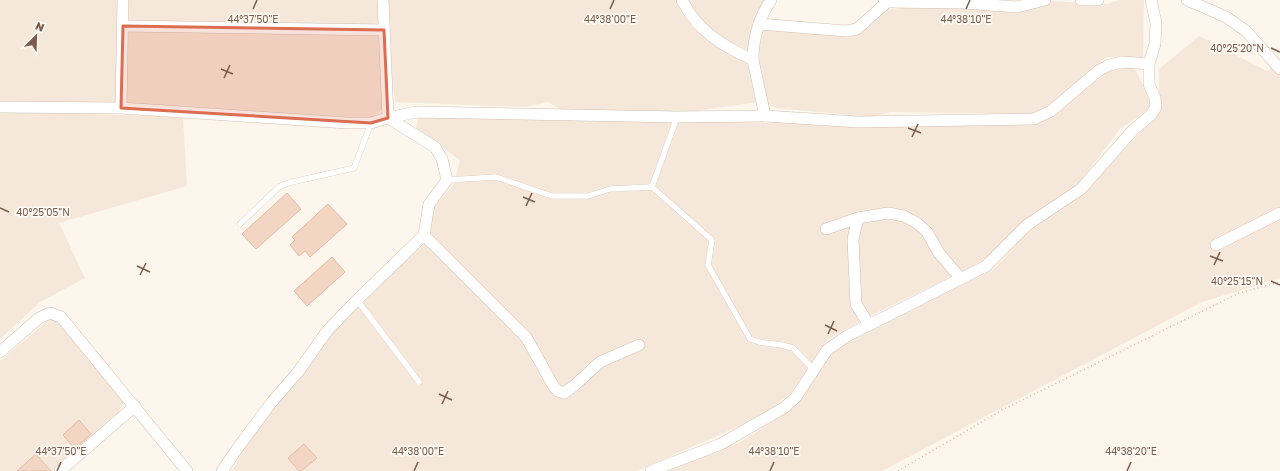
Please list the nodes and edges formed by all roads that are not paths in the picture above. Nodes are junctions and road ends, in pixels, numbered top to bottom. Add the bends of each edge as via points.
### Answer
1 (123, 0) edge
2 (383, 0) edge
3 (682, 0) edge
4 (771, 0) edge
5 (1045, 0) edge
6 (1081, 0) edge
7 (1098, 0) edge
8 (1152, 0) edge
9 (1187, 0) edge
10 (885, 1) edge
11 (759, 24) junction
12 (123, 26) junction
13 (384, 30) junction
14 (753, 60) junction
15 (1149, 64) junction
16 (1280, 69) edge
17 (0, 108) edge
18 (121, 108) junction
19 (765, 116) junction
20 (677, 117) junction
21 (388, 118) junction
22 (371, 123) junction
23 (447, 180) junction
24 (652, 187) junction
25 (1280, 213) edge
26 (858, 218) junction
27 (240, 224) dead end
28 (826, 229) dead end
29 (424, 235) junction
30 (1216, 245) dead end
31 (961, 279) junction
32 (356, 300) junction
33 (869, 325) junction
34 (639, 345) dead end
35 (0, 352) edge
36 (813, 369) junction
37 (419, 382) dead end
38 (135, 406) junction
39 (60, 471) edge
40 (187, 471) edge
41 (222, 471) edge
42 (651, 471) edge

1 - 12 street
2 - 13 street
3 - 14 street via 706,33 732,51
4 - 11 street
5 - 10 street via 1017,7
6 - 7 street
8 - 15 street via 1156,23 1155,44
9 - 16 street via 1226,17 1246,31
10 - 11 street via 857,29 846,31
11 - 14 street via 753,46
12 - 13 street
12 - 18 street
13 - 21 street
14 - 19 street
15 - 19 street via 1123,62 1098,71 1051,111 1034,119 858,122
15 - 31 street via 1149,84 1156,107 1151,114 1133,130 1081,189 1027,225 986,266
17 - 18 street
18 - 22 street
19 - 20 street
20 - 21 street via 416,112
20 - 24 lane
21 - 22 street
21 - 23 street via 435,147 442,159
22 - 27 lane via 354,168 280,186
23 - 24 lane via 496,177 552,196 588,196 610,189
23 - 29 street via 429,204
24 - 36 lane via 712,240 708,265 750,339 793,348
25 - 30 street
26 - 28 street
26 - 31 street via 888,213 904,216 917,223 927,232 939,253
26 - 33 street via 853,239 856,304
29 - 32 street
29 - 34 street via 526,337 558,391 564,393 600,362
31 - 33 street
32 - 37 lane
32 - 41 street via 327,330 298,372 270,403
33 - 36 street via 827,350
35 - 38 street via 39,318 50,313 61,317
36 - 42 street via 796,397 785,407 721,444
38 - 39 street
38 - 40 street

